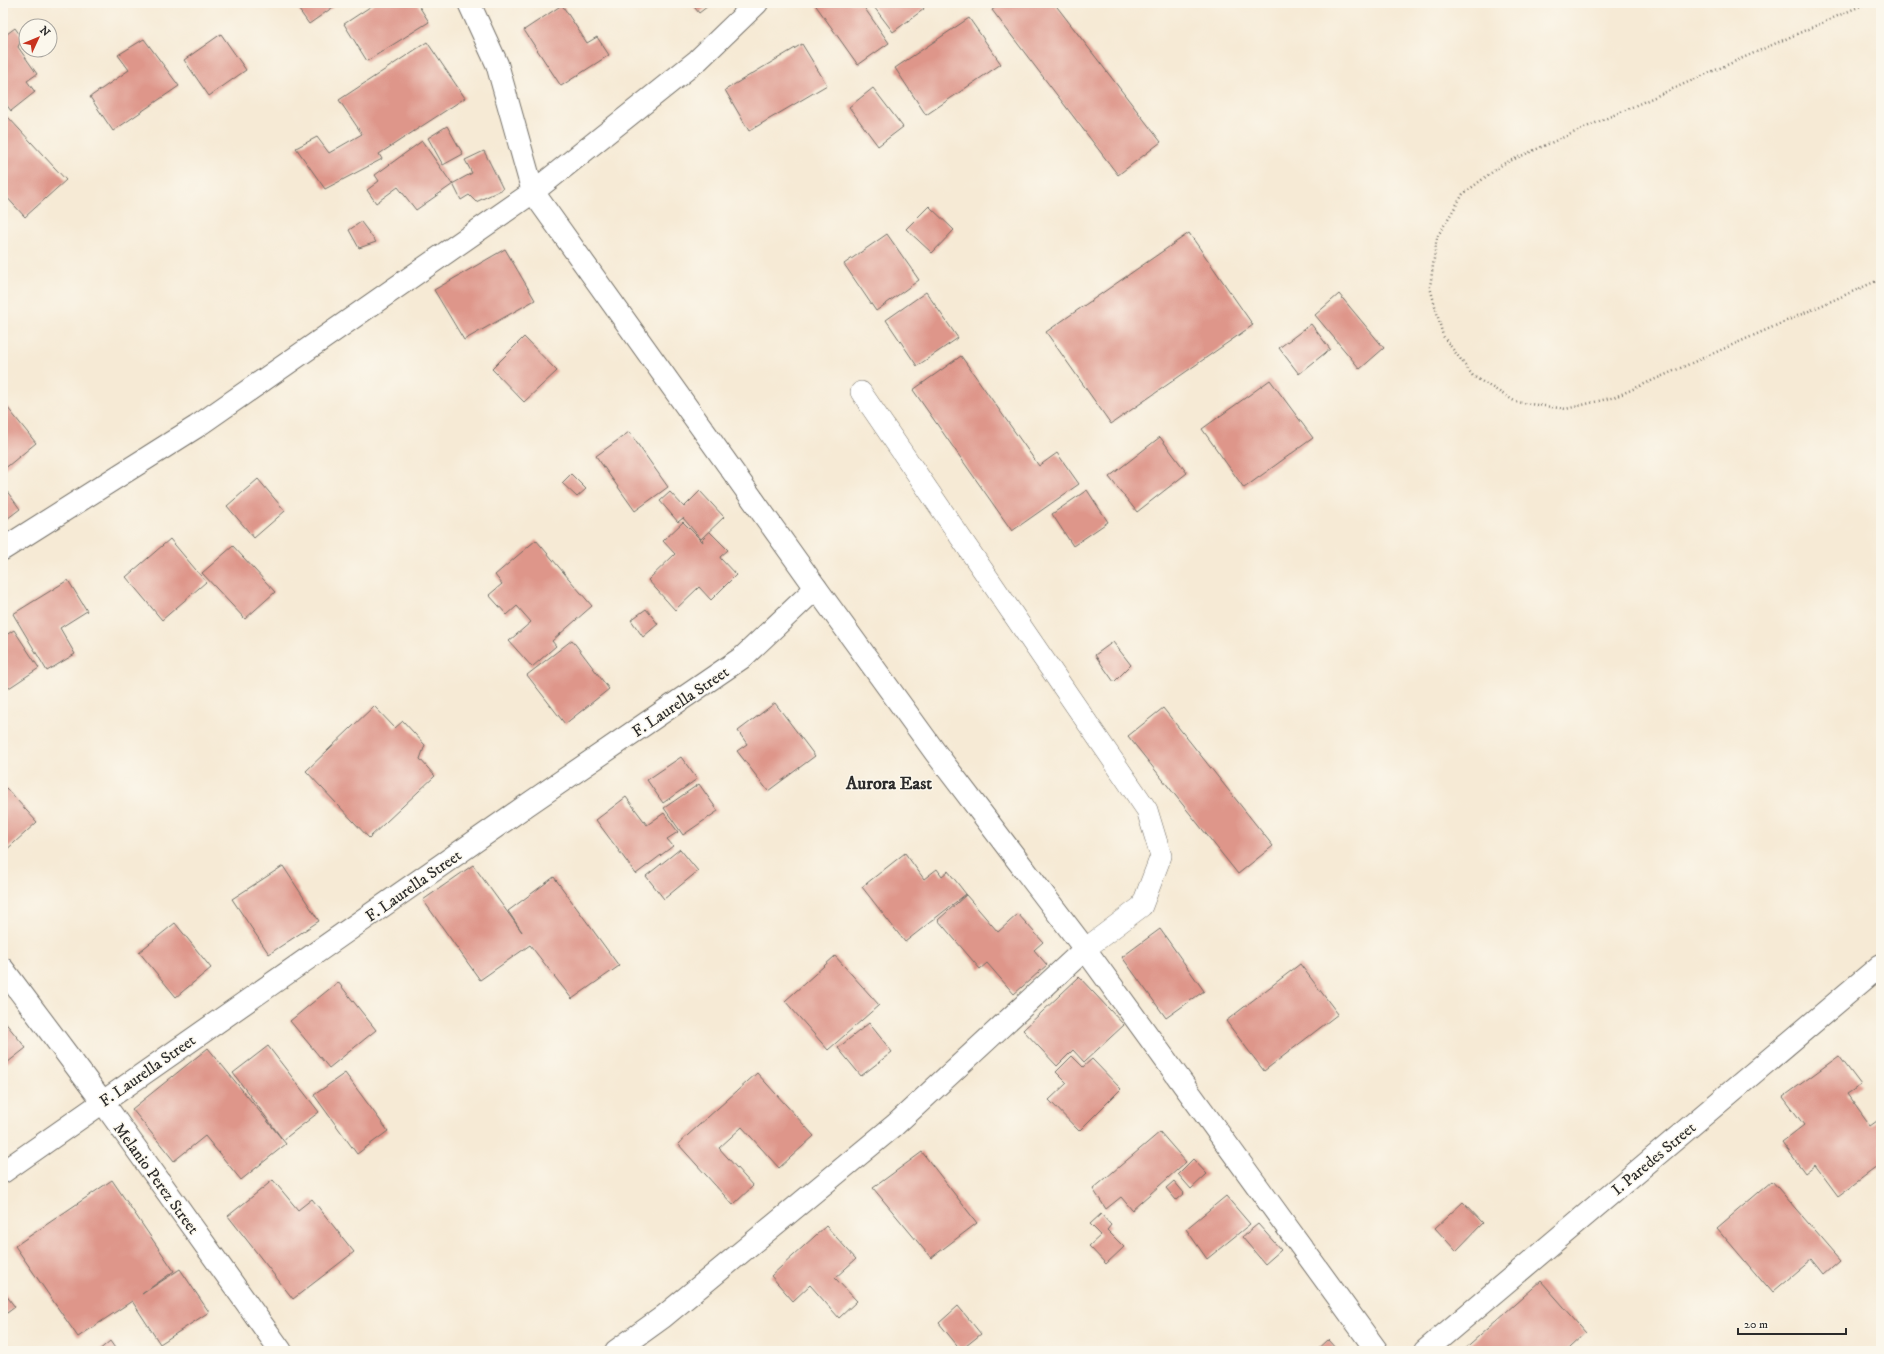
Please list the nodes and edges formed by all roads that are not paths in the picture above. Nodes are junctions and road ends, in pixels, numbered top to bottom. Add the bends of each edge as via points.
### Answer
1 (469, 3) edge
2 (757, 3) edge
3 (533, 192) junction
4 (861, 392) dead end
5 (3, 549) edge
6 (816, 588) junction
7 (1086, 949) junction
8 (1881, 965) edge
9 (3, 968) edge
10 (102, 1102) junction
11 (3, 1172) edge
12 (281, 1351) edge
13 (616, 1351) edge
14 (1377, 1351) edge
15 (1425, 1351) edge

1 - 3 street via 498,64
2 - 3 street via 698,60
3 - 5 street via 196,427
3 - 6 street
4 - 7 lane via 1147,810 1161,856 1142,906
6 - 7 street via 935,752
6 - 10 street, F. Laurella Street via 743,657
7 - 13 street via 894,1125 662,1317
7 - 14 street
8 - 15 street, I. Paredes Street
9 - 10 street, Melanio Perez Street
10 - 11 street, F. Laurella Street
10 - 12 street, Melanio Perez Street

